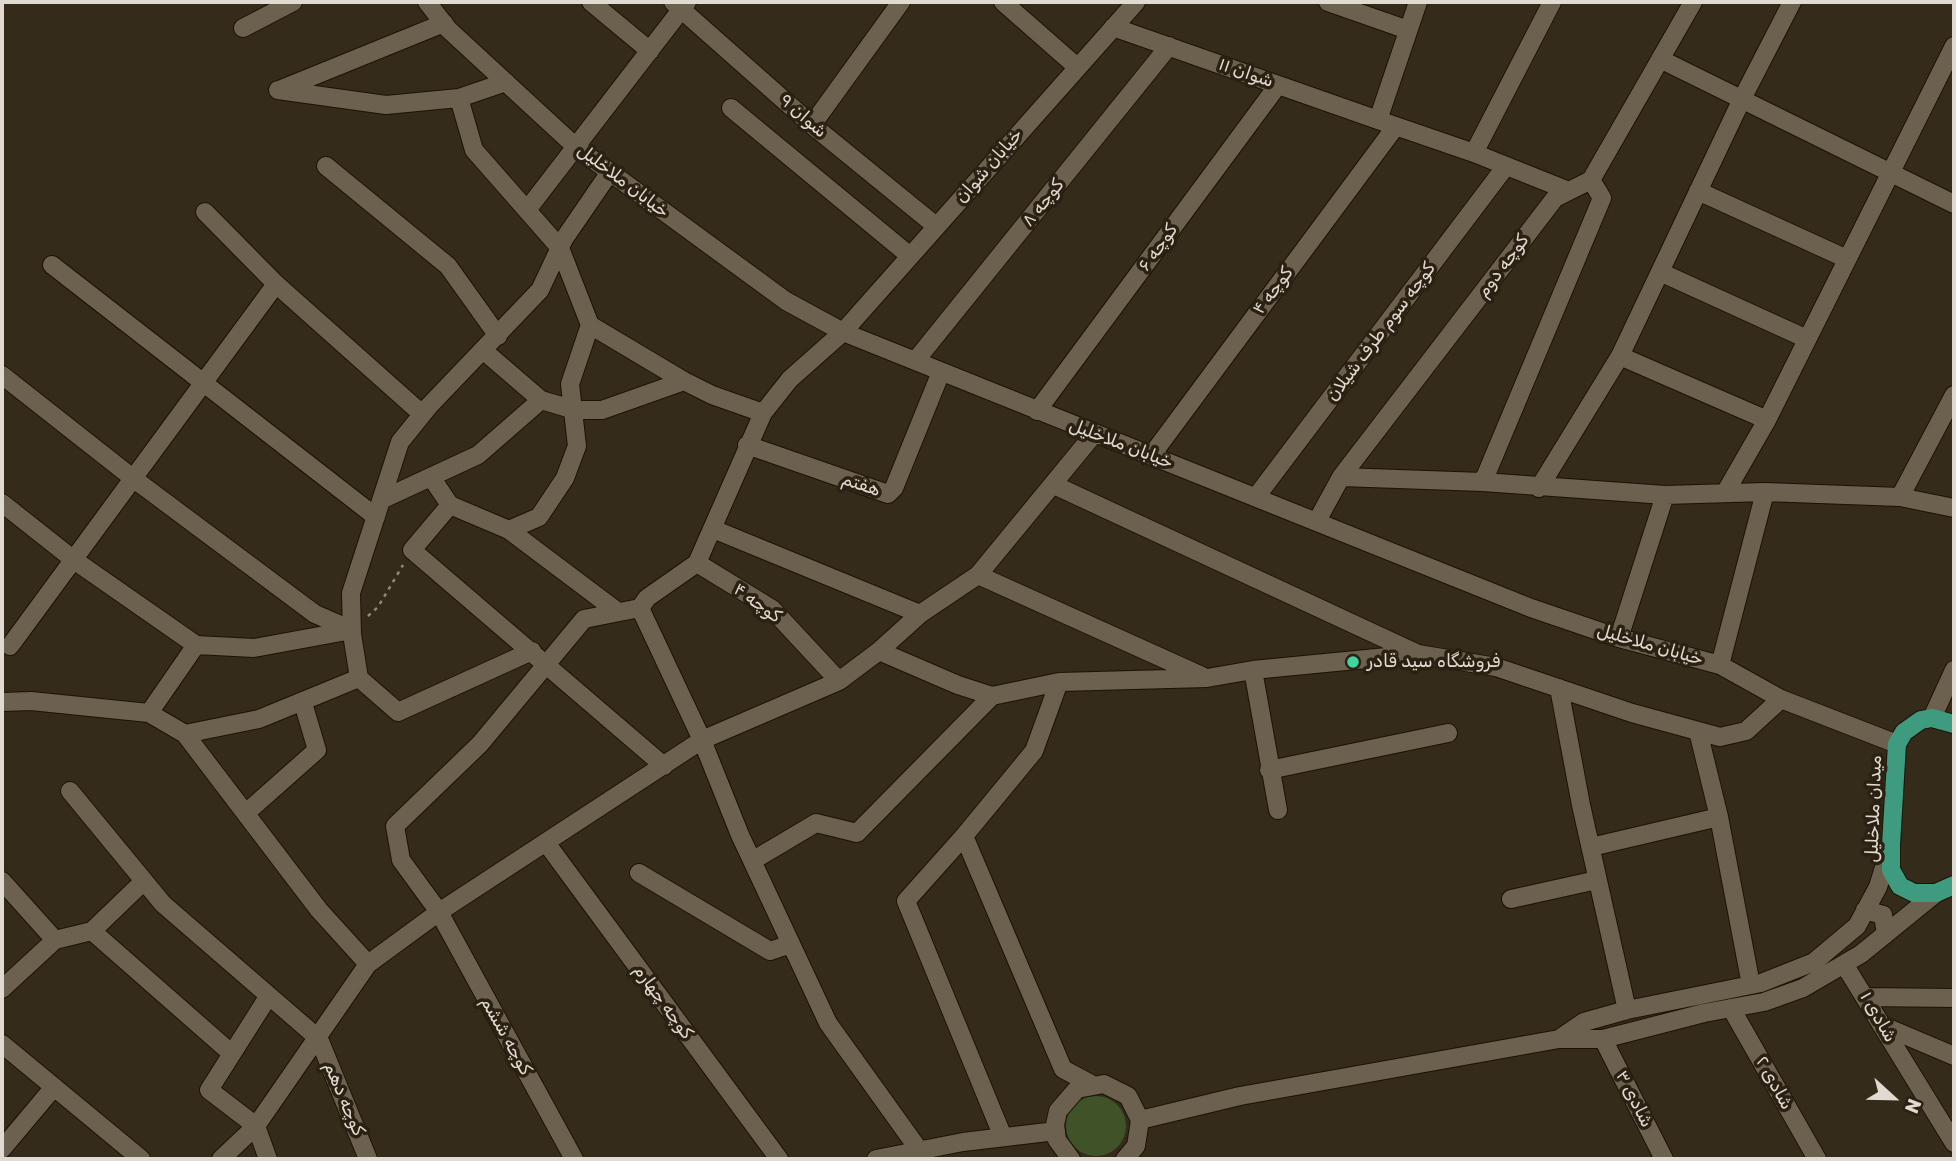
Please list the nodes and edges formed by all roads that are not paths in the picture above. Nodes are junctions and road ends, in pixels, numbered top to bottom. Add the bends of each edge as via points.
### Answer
1 (293, 2) edge
2 (427, 2) edge
3 (591, 2) edge
4 (901, 2) edge
5 (1003, 2) edge
6 (1136, 2) edge
7 (1328, 2) edge
8 (1418, 2) edge
9 (1552, 2) edge
10 (1693, 2) edge
11 (1792, 2) edge
12 (680, 4) edge
13 (444, 23) junction
14 (1114, 27) junction
15 (243, 29) dead end
16 (1408, 30) junction
17 (1954, 46) edge
18 (1170, 47) junction
19 (650, 51) junction
20 (1660, 59) junction
21 (1077, 67) junction
22 (506, 82) junction
23 (1278, 85) junction
24 (459, 98) junction
25 (1742, 99) junction
26 (731, 108) dead end
27 (1378, 120) junction
28 (812, 125) junction
29 (1396, 126) junction
30 (577, 148) junction
31 (1474, 153) junction
32 (326, 166) dead end
33 (1506, 166) junction
34 (610, 172) junction
35 (1891, 173) junction
36 (1591, 180) junction
37 (1569, 191) junction
38 (1698, 191) junction
39 (1954, 204) edge
40 (527, 210) junction
41 (205, 212) dead end
42 (936, 226) junction
43 (560, 248) junction
44 (910, 256) junction
45 (1847, 259) junction
46 (52, 265) dead end
47 (1660, 272) junction
48 (276, 284) junction
49 (590, 325) junction
50 (843, 332) junction
51 (498, 336) junction
52 (1807, 339) junction
53 (484, 351) junction
54 (1620, 356) junction
55 (916, 360) junction
56 (941, 372) junction
57 (2, 375) edge
58 (684, 381) junction
59 (204, 383) junction
60 (1954, 395) edge
61 (541, 400) junction
62 (575, 410) junction
63 (1037, 411) junction
64 (764, 412) junction
65 (422, 414) junction
66 (1767, 420) junction
67 (1094, 434) junction
68 (747, 445) junction
69 (1151, 456) junction
70 (430, 477) junction
71 (1342, 477) junction
72 (134, 479) junction
73 (1483, 482) junction
74 (1054, 485) junction
75 (1539, 488) junction
76 (1765, 492) junction
77 (1725, 493) junction
78 (1665, 495) junction
79 (1256, 497) junction
80 (1900, 498) junction
81 (383, 499) junction
82 (2, 503) edge
83 (450, 505) junction
84 (1954, 508) edge
85 (376, 517) junction
86 (1317, 521) junction
87 (713, 529) junction
88 (509, 530) junction
89 (74, 560) junction
90 (696, 563) junction
91 (978, 575) junction
92 (640, 608) junction
93 (618, 612) junction
94 (920, 614) junction
95 (352, 630) junction
96 (1619, 638) junction
97 (196, 645) junction
98 (10, 646) dead end
99 (532, 651) junction
100 (879, 651) junction
101 (1418, 654) junction
102 (547, 663) junction
103 (1720, 665) junction
104 (1253, 670) junction
105 (1954, 670) edge
106 (359, 678) junction
107 (1207, 678) junction
108 (839, 681) junction
109 (1059, 682) junction
110 (1559, 688) junction
111 (992, 696) junction
112 (1781, 699) junction
113 (2, 702) edge
114 (303, 703) junction
115 (149, 713) junction
116 (1932, 718) junction
117 (1954, 724) edge
118 (1698, 731) junction
119 (1448, 733) dead end
120 (185, 734) junction
121 (702, 740) junction
122 (1897, 744) junction
123 (664, 766) junction
124 (1269, 770) junction
125 (70, 791) dead end
126 (1278, 810) dead end
127 (247, 812) junction
128 (1719, 817) junction
129 (964, 836) junction
130 (547, 844) junction
131 (1891, 845) junction
132 (1591, 848) junction
133 (752, 861) junction
134 (639, 873) dead end
135 (1597, 880) junction
136 (2, 881) edge
137 (144, 881) junction
138 (1954, 886) edge
139 (1936, 893) junction
140 (1511, 899) dead end
141 (1865, 910) junction
142 (439, 912) junction
143 (92, 931) junction
144 (1886, 934) junction
145 (55, 940) junction
146 (791, 944) junction
147 (368, 964) junction
148 (1844, 964) junction
149 (1751, 985) junction
150 (2, 989) edge
151 (268, 997) junction
152 (1867, 997) junction
153 (1949, 1000) edge
154 (1731, 1008) junction
155 (1627, 1010) junction
156 (1881, 1025) junction
157 (318, 1039) junction
158 (1559, 1039) junction
159 (1603, 1039) junction
160 (2, 1044) edge
161 (231, 1053) junction
162 (1954, 1056) edge
163 (1091, 1084) junction
164 (54, 1087) junction
165 (1140, 1119) junction
166 (256, 1126) junction
167 (1056, 1131) junction
168 (1003, 1138) junction
169 (1954, 1143) edge
170 (2, 1149) edge
171 (919, 1150) junction
172 (965, 1151) edge
173 (141, 1159) edge
174 (221, 1159) edge
175 (268, 1159) edge
176 (369, 1159) edge
177 (574, 1159) edge
178 (779, 1159) edge
179 (876, 1159) edge
180 (1071, 1159) edge
181 (1125, 1159) edge
182 (1664, 1159) edge
183 (1817, 1159) edge

1 - 15 street
2 - 13 street, خیابان ملاخلیل
3 - 19 street
4 - 28 street
5 - 21 street
6 - 14 street, خیابان شوان
7 - 16 street
8 - 16 street
9 - 31 street
10 - 20 street
11 - 25 street
12 - 19 street
12 - 28 street, شوان ۹
13 - 22 street, خیابان ملاخلیل
13 - 24 street via 278,90 386,105
14 - 18 street, شوان ۱۱
14 - 21 street, خیابان شوان
16 - 27 street
17 - 35 street
18 - 23 street, شوان ۱۱
18 - 55 street, کوچه ۸
19 - 30 street
20 - 25 street
20 - 36 street
21 - 42 street, خیابان شوان
22 - 24 street
22 - 30 street, خیابان ملاخلیل
23 - 27 street, شوان ۱۱
23 - 63 street, کوچه ۶
24 - 40 street via 474,150
25 - 35 street
25 - 38 street
26 - 44 street
27 - 29 street, شوان ۱۱
28 - 42 street, شوان ۹
29 - 31 street, شوان ۱۱
29 - 69 street, کوچه ۴
30 - 34 street, خیابان ملاخلیل
30 - 40 street
31 - 33 street, شوان ۱۱
32 - 51 street via 448,267
33 - 37 street, شوان ۱۱
33 - 79 street, کوچه سوم طرف شیلان
34 - 43 street
34 - 50 street, خیابان ملاخلیل via 786,301
35 - 39 street
35 - 45 street
36 - 37 street, کوچه دوم
36 - 73 street via 1602,198
37 - 71 street, کوچه دوم via 1555,198
38 - 45 street
38 - 47 street
40 - 43 street
41 - 48 street
42 - 44 street, خیابان شوان
43 - 49 street
43 - 51 street via 540,290
44 - 50 street, خیابان شوان
45 - 52 street
46 - 59 street
47 - 52 street
47 - 54 street
48 - 59 street
48 - 65 street
49 - 58 street
49 - 62 street via 570,384
50 - 55 street, خیابان ملاخلیل
50 - 64 street, خیابان شوان via 790,379
51 - 53 street
52 - 66 street
53 - 61 street
53 - 65 street
54 - 66 street
54 - 75 street
55 - 56 street, خیابان ملاخلیل
56 - 63 street, خیابان ملاخلیل
56 - 68 street, هفتم via 888,494
57 - 72 street
58 - 62 street via 602,410
58 - 64 street
59 - 72 street
59 - 85 street
60 - 80 street
61 - 62 street
61 - 70 street via 478,455
62 - 88 street via 577,446 565,478 539,517
63 - 67 street, خیابان ملاخلیل
64 - 68 street, خیابان شوان
65 - 81 street via 400,442
66 - 77 street
67 - 69 street, خیابان ملاخلیل
67 - 74 street
68 - 87 street, خیابان شوان
69 - 79 street, خیابان ملاخلیل
70 - 81 street
70 - 83 street
71 - 73 street
71 - 86 street, کوچه دوم
72 - 89 street
72 - 95 street via 315,614
73 - 75 street
74 - 91 street
74 - 101 street
75 - 78 street
76 - 77 street
76 - 80 street
76 - 103 street
77 - 78 street
78 - 96 street
79 - 86 street, خیابان ملاخلیل
80 - 84 street
81 - 85 street
82 - 89 street
83 - 88 street
83 - 99 street via 412,550
85 - 95 street via 351,593
86 - 96 street, خیابان ملاخلیل via 1531,608
87 - 90 street, خیابان شوان
87 - 94 street
88 - 93 street
89 - 97 street
89 - 98 street
90 - 92 street
90 - 108 street, کوچه ۴ via 772,609
91 - 94 street
91 - 107 street
92 - 93 street
92 - 121 street
93 - 102 street via 584,619
94 - 100 street
95 - 97 street via 254,648
95 - 106 street
96 - 103 street, خیابان ملاخلیل
97 - 115 street
99 - 102 street
99 - 106 street via 398,712
100 - 108 street
100 - 111 street
101 - 104 street
101 - 110 street via 1496,667
102 - 123 street
102 - 142 street, کوچه ششم via 480,744 395,826 401,860
103 - 112 street, خیابان ملاخلیل
104 - 107 street
104 - 124 street
105 - 116 street
106 - 114 street
107 - 109 street
108 - 121 street
109 - 111 street
109 - 129 street via 1034,751
110 - 118 street
110 - 132 street
111 - 133 street via 857,833 816,823
112 - 118 street via 1746,731 1720,737
112 - 122 street, خیابان ملاخلیل
113 - 115 street
114 - 120 street via 259,719
114 - 127 street via 317,750
115 - 120 street
116 - 117 main road
116 - 122 main road, میدان ملاخلیل via 1912,725
118 - 128 street
119 - 124 street
120 - 127 street
121 - 123 street
121 - 133 street
122 - 131 main road, میدان ملاخلیل
123 - 130 street
124 - 126 street
125 - 137 street
127 - 147 street via 320,910
128 - 132 street
128 - 149 street
129 - 163 street via 1063,1069
129 - 168 street via 906,901
130 - 142 street
130 - 178 street, کوچه چهارم
131 - 139 main road, میدان ملاخلیل via 1891,870 1900,886 1913,893
131 - 141 street via 1878,887
132 - 135 street
133 - 146 street
134 - 146 street via 770,951
135 - 140 street
135 - 155 street
136 - 145 street
137 - 143 street
137 - 151 street via 163,904
138 - 139 main road
139 - 144 street
141 - 144 street via 1883,915
141 - 149 street via 1857,926 1814,961
142 - 147 street
142 - 177 street, کوچه ششم
143 - 145 street
143 - 161 street
144 - 148 street
145 - 150 street
146 - 171 street via 828,1023
147 - 157 street
148 - 152 street, شادی ۱
148 - 154 street via 1803,988
149 - 155 street
151 - 157 street
151 - 161 street
152 - 153 street
152 - 156 street, شادی ۱
154 - 159 street
154 - 183 street, شادی ۲
155 - 158 street via 1584,1022
156 - 162 street
156 - 169 street, شادی ۱
157 - 166 street
157 - 176 street, کوچه دهم
158 - 159 street
158 - 165 street via 1240,1096
159 - 182 street, شادی ۳
160 - 164 street
161 - 166 street via 209,1090
163 - 165 street via 1104,1084 1128,1096
163 - 167 street via 1066,1098 1058,1111
164 - 170 street
164 - 173 street
165 - 181 street via 1136,1146
166 - 174 street
166 - 175 street
167 - 168 street
167 - 180 street via 1060,1147
168 - 172 street
171 - 172 street
171 - 179 street

